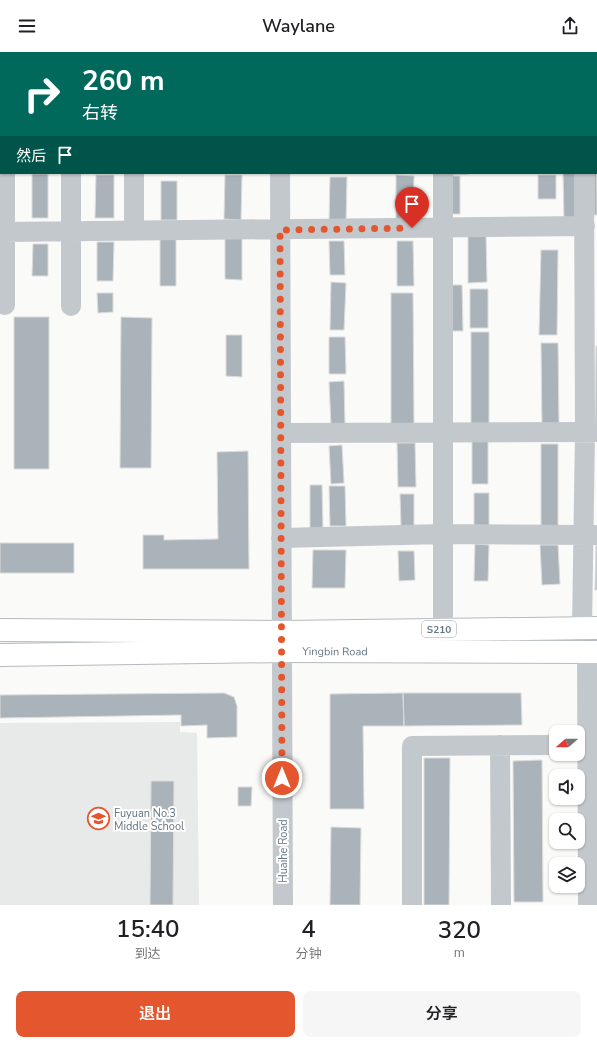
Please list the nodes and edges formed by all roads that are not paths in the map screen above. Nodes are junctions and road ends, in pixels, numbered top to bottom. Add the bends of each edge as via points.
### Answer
1 (5, 174) edge
2 (71, 174) edge
3 (134, 174) edge
4 (280, 174) edge
5 (443, 174) edge
6 (584, 174) edge
7 (585, 226) junction
8 (442, 228) junction
9 (280, 230) junction
10 (134, 231) junction
11 (2, 232) edge
12 (71, 232) junction
13 (5, 305) dead end
14 (71, 306) dead end
15 (442, 431) junction
16 (591, 432) edge
17 (281, 433) junction
18 (443, 534) junction
19 (590, 535) edge
20 (281, 538) junction
21 (590, 628) edge
22 (443, 629) junction
23 (0, 630) edge
24 (282, 642) junction
25 (592, 652) edge
26 (0, 655) edge
27 (585, 725) edge
28 (500, 745) junction
29 (549, 745) edge
30 (584, 761) edge
31 (283, 905) edge
32 (412, 905) edge
33 (501, 905) edge
34 (588, 905) edge

1 - 11 street
2 - 12 street
3 - 10 street
4 - 9 street, Huaihe Road
5 - 8 street
6 - 7 street
7 - 8 street
7 - 16 street
8 - 9 street
8 - 15 street
9 - 10 street
9 - 17 street, Huaihe Road
10 - 12 street
11 - 12 street
11 - 13 street
12 - 14 street
15 - 16 street
15 - 17 street
15 - 18 street
16 - 19 street
17 - 20 street, Huaihe Road
18 - 19 street
18 - 20 street
18 - 22 street
19 - 21 street
20 - 24 street, Huaihe Road
21 - 22 main road, Yingbin Road / S210
22 - 24 main road, Yingbin Road / S210
23 - 24 main road, Yingbin Road / S210
24 - 25 main road, Yingbin Road / S210
24 - 26 main road, Yingbin Road / S210
24 - 31 street, Huaihe Road
25 - 27 street
28 - 29 street
28 - 32 street via 412,746
28 - 33 street
30 - 34 street

